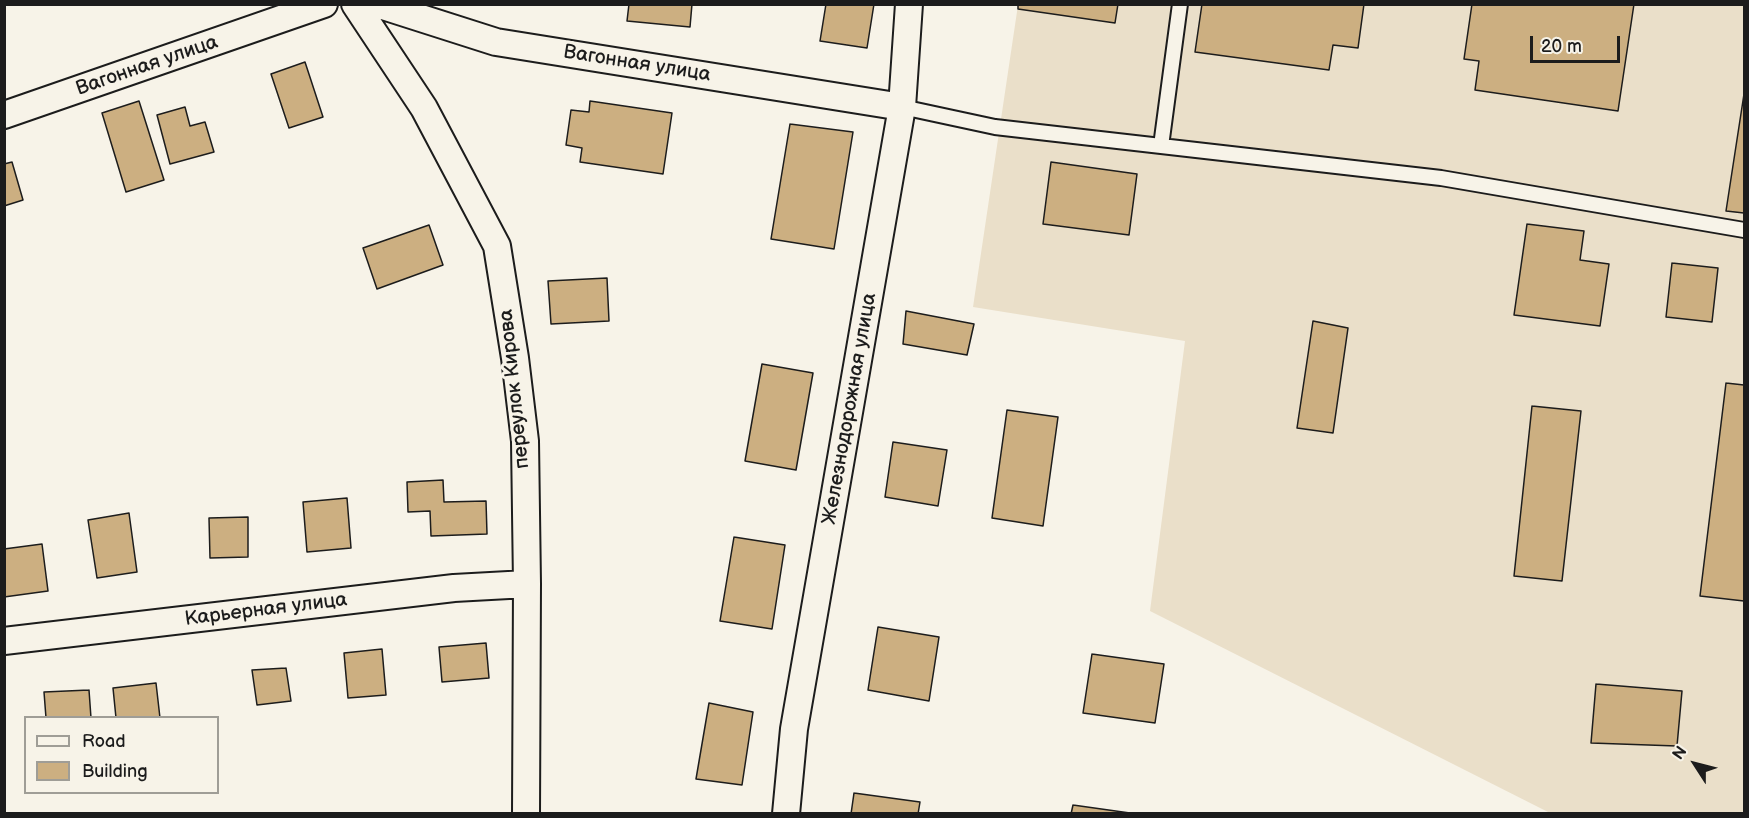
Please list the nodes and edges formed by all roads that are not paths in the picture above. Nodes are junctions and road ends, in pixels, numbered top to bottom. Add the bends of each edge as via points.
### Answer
1 (324, 4) edge
2 (355, 4) edge
3 (377, 4) edge
4 (909, 4) edge
5 (1180, 4) edge
6 (902, 106) junction
7 (4, 115) edge
8 (1161, 146) junction
9 (1744, 230) edge
10 (527, 584) junction
11 (4, 641) edge
12 (526, 813) edge
13 (786, 813) edge

1 - 7 street, Вагонная улица
2 - 10 street, переулок Кирова via 424,108 497,246 525,441
3 - 6 street, Вагонная улица via 496,42
4 - 6 street, Железнодорожная улица
5 - 8 lane
6 - 8 lane via 995,127
6 - 13 street, Железнодорожная улица via 794,729
8 - 9 lane via 1441,178
10 - 11 street, Карьерная улица via 454,588
10 - 12 street, переулок Кирова

